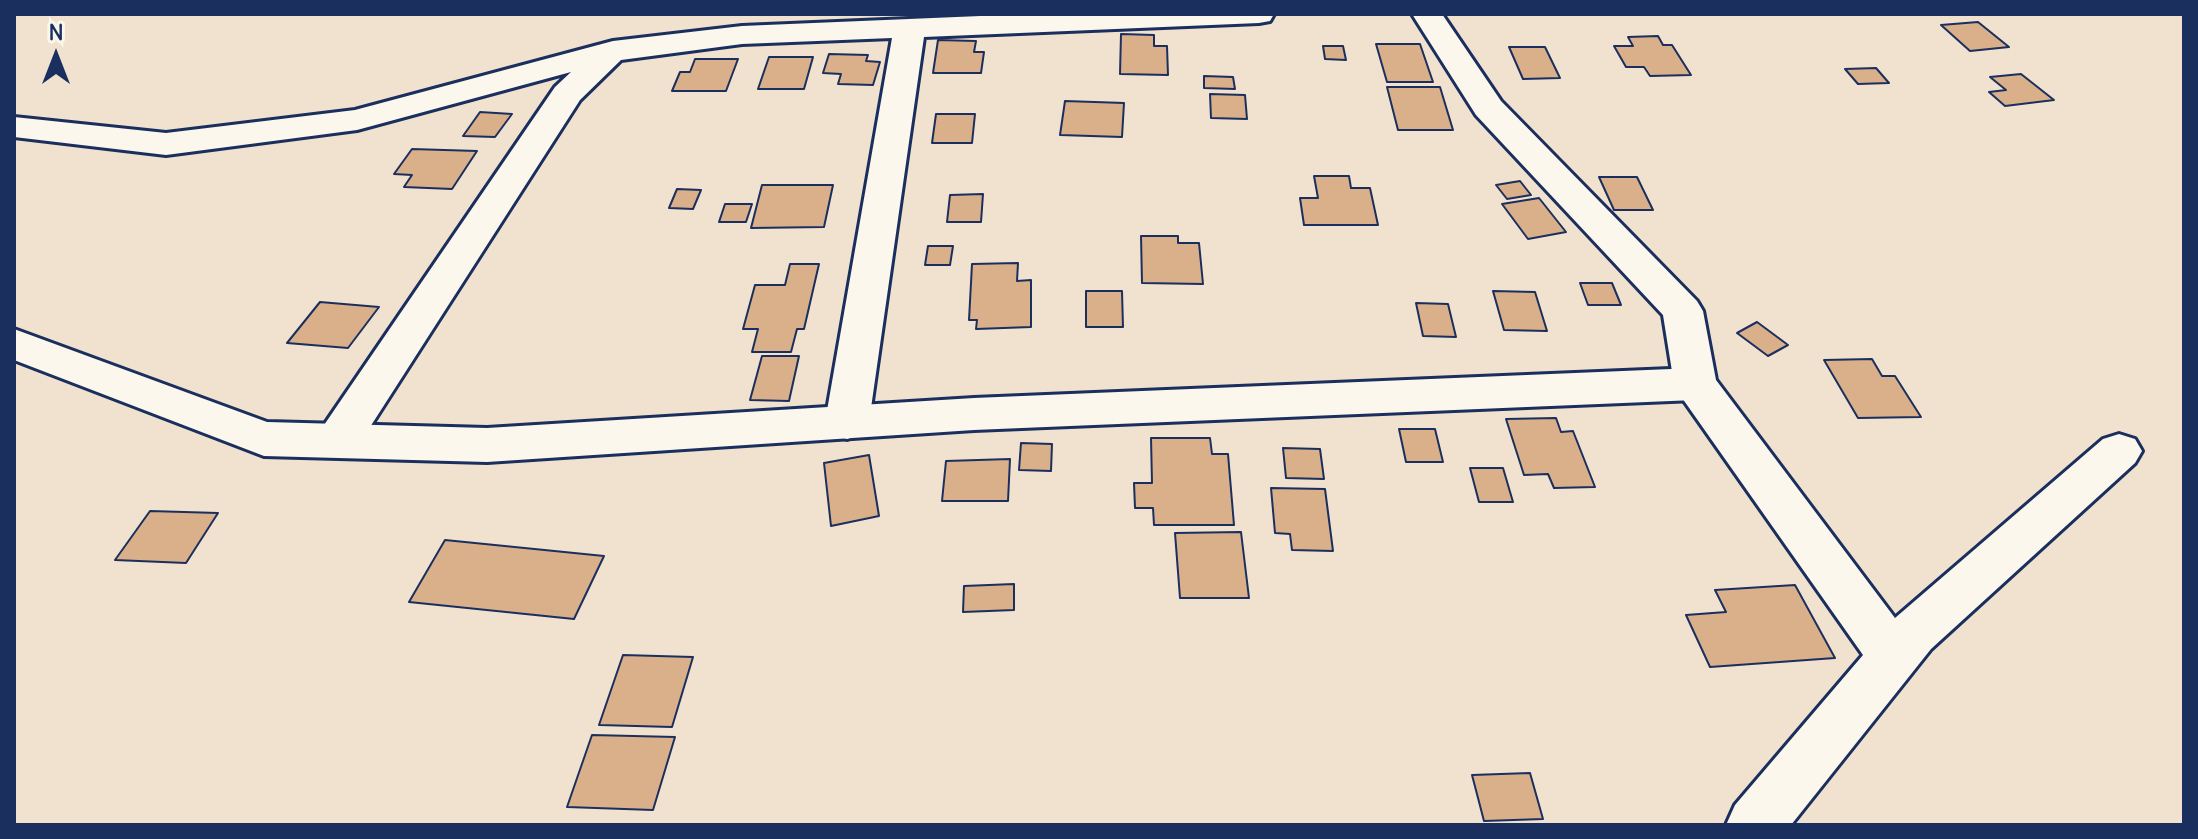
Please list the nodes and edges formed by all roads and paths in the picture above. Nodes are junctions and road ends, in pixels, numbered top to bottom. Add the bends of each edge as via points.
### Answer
1 (672, 14) edge
2 (1259, 14) edge
3 (1427, 14) edge
4 (910, 28) junction
5 (613, 51) junction
6 (14, 127) edge
7 (14, 344) edge
8 (1695, 384) junction
9 (847, 422) junction
10 (338, 440) junction
11 (2119, 451) dead end
12 (1894, 657) junction
13 (1755, 825) edge

1 - 5 street
2 - 4 street
3 - 8 street via 1488,108 1683,311
4 - 5 street via 742,35
4 - 9 street
5 - 6 street via 357,120 166,144
5 - 10 street via 567,94
7 - 10 street via 264,439
8 - 9 street
8 - 12 street
9 - 10 street via 487,445
11 - 12 street via 1913,633
12 - 13 street

